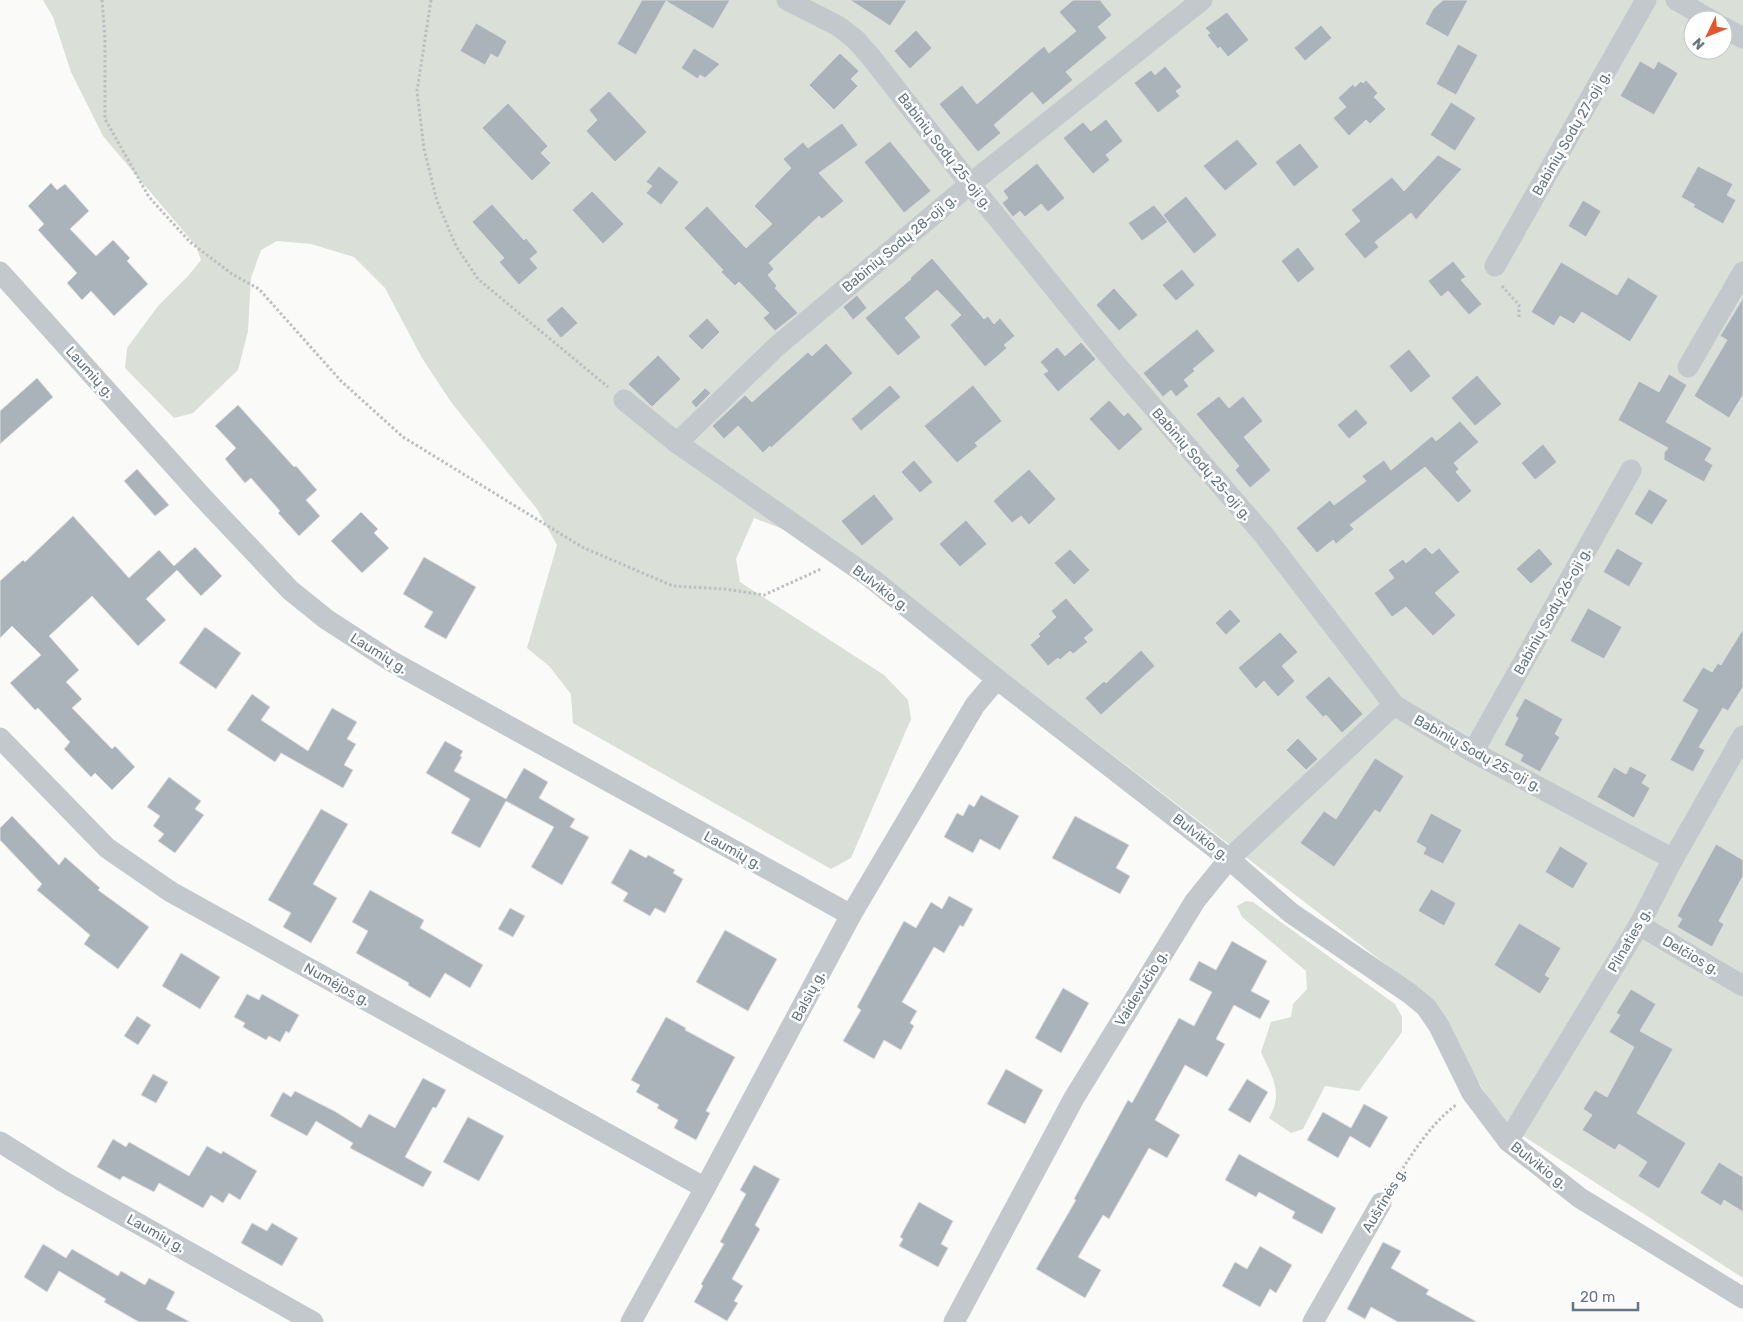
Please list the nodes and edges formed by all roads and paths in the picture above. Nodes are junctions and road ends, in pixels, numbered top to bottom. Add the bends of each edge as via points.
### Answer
1 (102, 0) edge
2 (431, 0) edge
3 (787, 0) edge
4 (1202, 0) edge
5 (1646, 0) edge
6 (1676, 0) edge
7 (1694, 10) edge
8 (970, 184) junction
9 (1495, 266) joint
10 (0, 272) edge
11 (1743, 272) edge
12 (1518, 319) dead end
13 (1688, 367) dead end
14 (624, 400) joint
15 (677, 443) junction
16 (1631, 470) dead end
17 (842, 559) junction
18 (997, 679) junction
19 (1394, 705) junction
20 (1743, 736) edge
21 (0, 738) edge
22 (1474, 752) junction
23 (1229, 859) junction
24 (1673, 859) junction
25 (851, 915) junction
26 (1639, 925) junction
27 (1743, 986) edge
28 (1472, 1093) junction
29 (1508, 1140) junction
30 (0, 1142) edge
31 (705, 1188) junction
32 (1381, 1203) joint
33 (1743, 1298) edge
34 (313, 1322) edge
35 (631, 1322) edge
36 (954, 1322) edge
37 (1313, 1322) edge

1 - 17 path via 105,120 149,197 190,242 232,274 259,288 341,381 402,437 582,547 673,586 764,595
2 - 14 path via 417,90 428,166 437,201 456,246 478,279
3 - 8 street, Babinių Sodų 25-oji g. via 838,26 855,39
4 - 8 street, Babinių Sodų 28-oji g.
5 - 9 street, Babinių Sodų 27-oji g.
6 - 7 street
8 - 15 street, Babinių Sodų 28-oji g. via 776,347
8 - 19 street, Babinių Sodų 25-oji g. via 1115,363 1263,534
9 - 12 path via 1491,273 1493,278 1519,305
10 - 25 street, Laumių g. via 283,583 326,619 389,660
11 - 13 street
14 - 15 street, Bulvikio g.
15 - 17 street, Bulvikio g.
16 - 22 street, Babinių Sodų 26-oji g.
17 - 18 street, Bulvikio g. via 871,578
18 - 23 street, Bulvikio g.
18 - 25 street, Balsių g. via 975,705
19 - 22 street, Babinių Sodų 25-oji g.
19 - 23 street, Vaidevučio g.
20 - 24 street, Pilnaties g.
21 - 31 street, Numėjos g. via 107,848 171,892
22 - 24 street, Babinių Sodų 25-oji g.
23 - 28 street, Bulvikio g. via 1291,913 1426,1007 1439,1026
23 - 36 street, Vaidevučio g. via 1194,901 1074,1098
24 - 26 street, Pilnaties g.
25 - 31 street, Balsių g.
26 - 27 street, Delčios g.
26 - 29 street, Pilnaties g.
28 - 29 street, Bulvikio g.
28 - 32 path, Aušrinės g. via 1441,1117 1416,1147
29 - 33 street, Bulvikio g. via 1580,1198
30 - 34 street, Laumių g. via 64,1182
31 - 35 street, Balsių g.
32 - 37 street, Aušrinės g.

